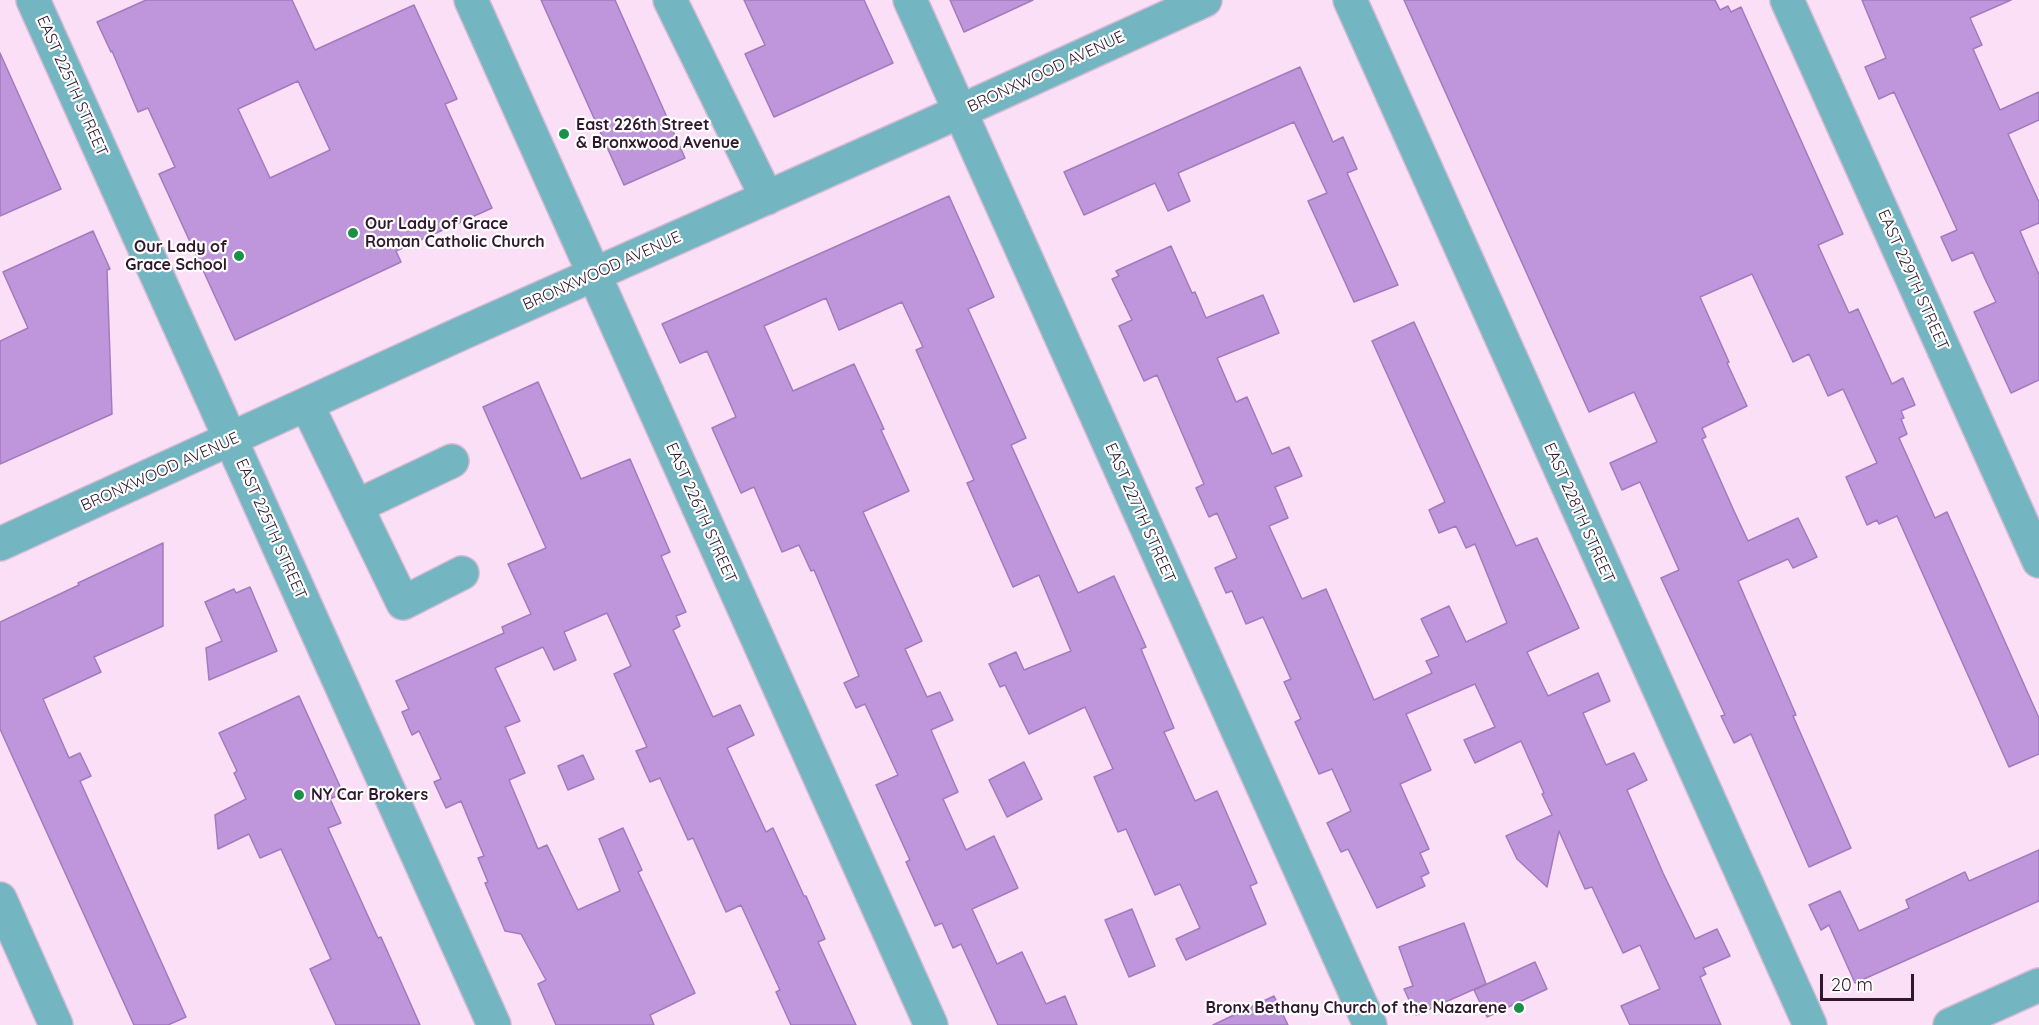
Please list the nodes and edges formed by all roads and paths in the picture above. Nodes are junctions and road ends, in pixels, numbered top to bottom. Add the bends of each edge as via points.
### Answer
1 (33, 0) edge
2 (471, 0) edge
3 (670, 0) edge
4 (910, 0) edge
5 (1206, 0) edge
6 (1350, 0) edge
7 (1787, 0) edge
8 (960, 112) junction
9 (767, 198) junction
10 (595, 275) junction
11 (307, 405) junction
12 (231, 440) junction
13 (452, 460) dead end
14 (357, 506) junction
15 (0, 544) edge
16 (2039, 561) edge
17 (462, 573) dead end
18 (0, 899) edge
19 (2039, 985) edge
20 (56, 1025) edge
21 (494, 1025) edge
22 (932, 1025) edge
23 (1370, 1025) edge
24 (1810, 1025) edge
25 (1950, 1025) edge

1 - 12 street, EAST 225TH STREET
2 - 10 street, EAST 226TH STREET
3 - 9 street
4 - 8 street, EAST 227TH STREET
5 - 8 street, BRONXWOOD AVENUE
6 - 24 street, EAST 228TH STREET
7 - 16 street, EAST 229TH STREET
8 - 9 street, BRONXWOOD AVENUE
8 - 23 street, EAST 227TH STREET
9 - 10 street, BRONXWOOD AVENUE
10 - 11 street, BRONXWOOD AVENUE
10 - 22 street, EAST 226TH STREET
11 - 12 street, BRONXWOOD AVENUE
11 - 14 street
12 - 15 street, BRONXWOOD AVENUE
12 - 21 street, EAST 225TH STREET
13 - 14 street
14 - 17 street via 403,603
18 - 20 street
19 - 25 street

